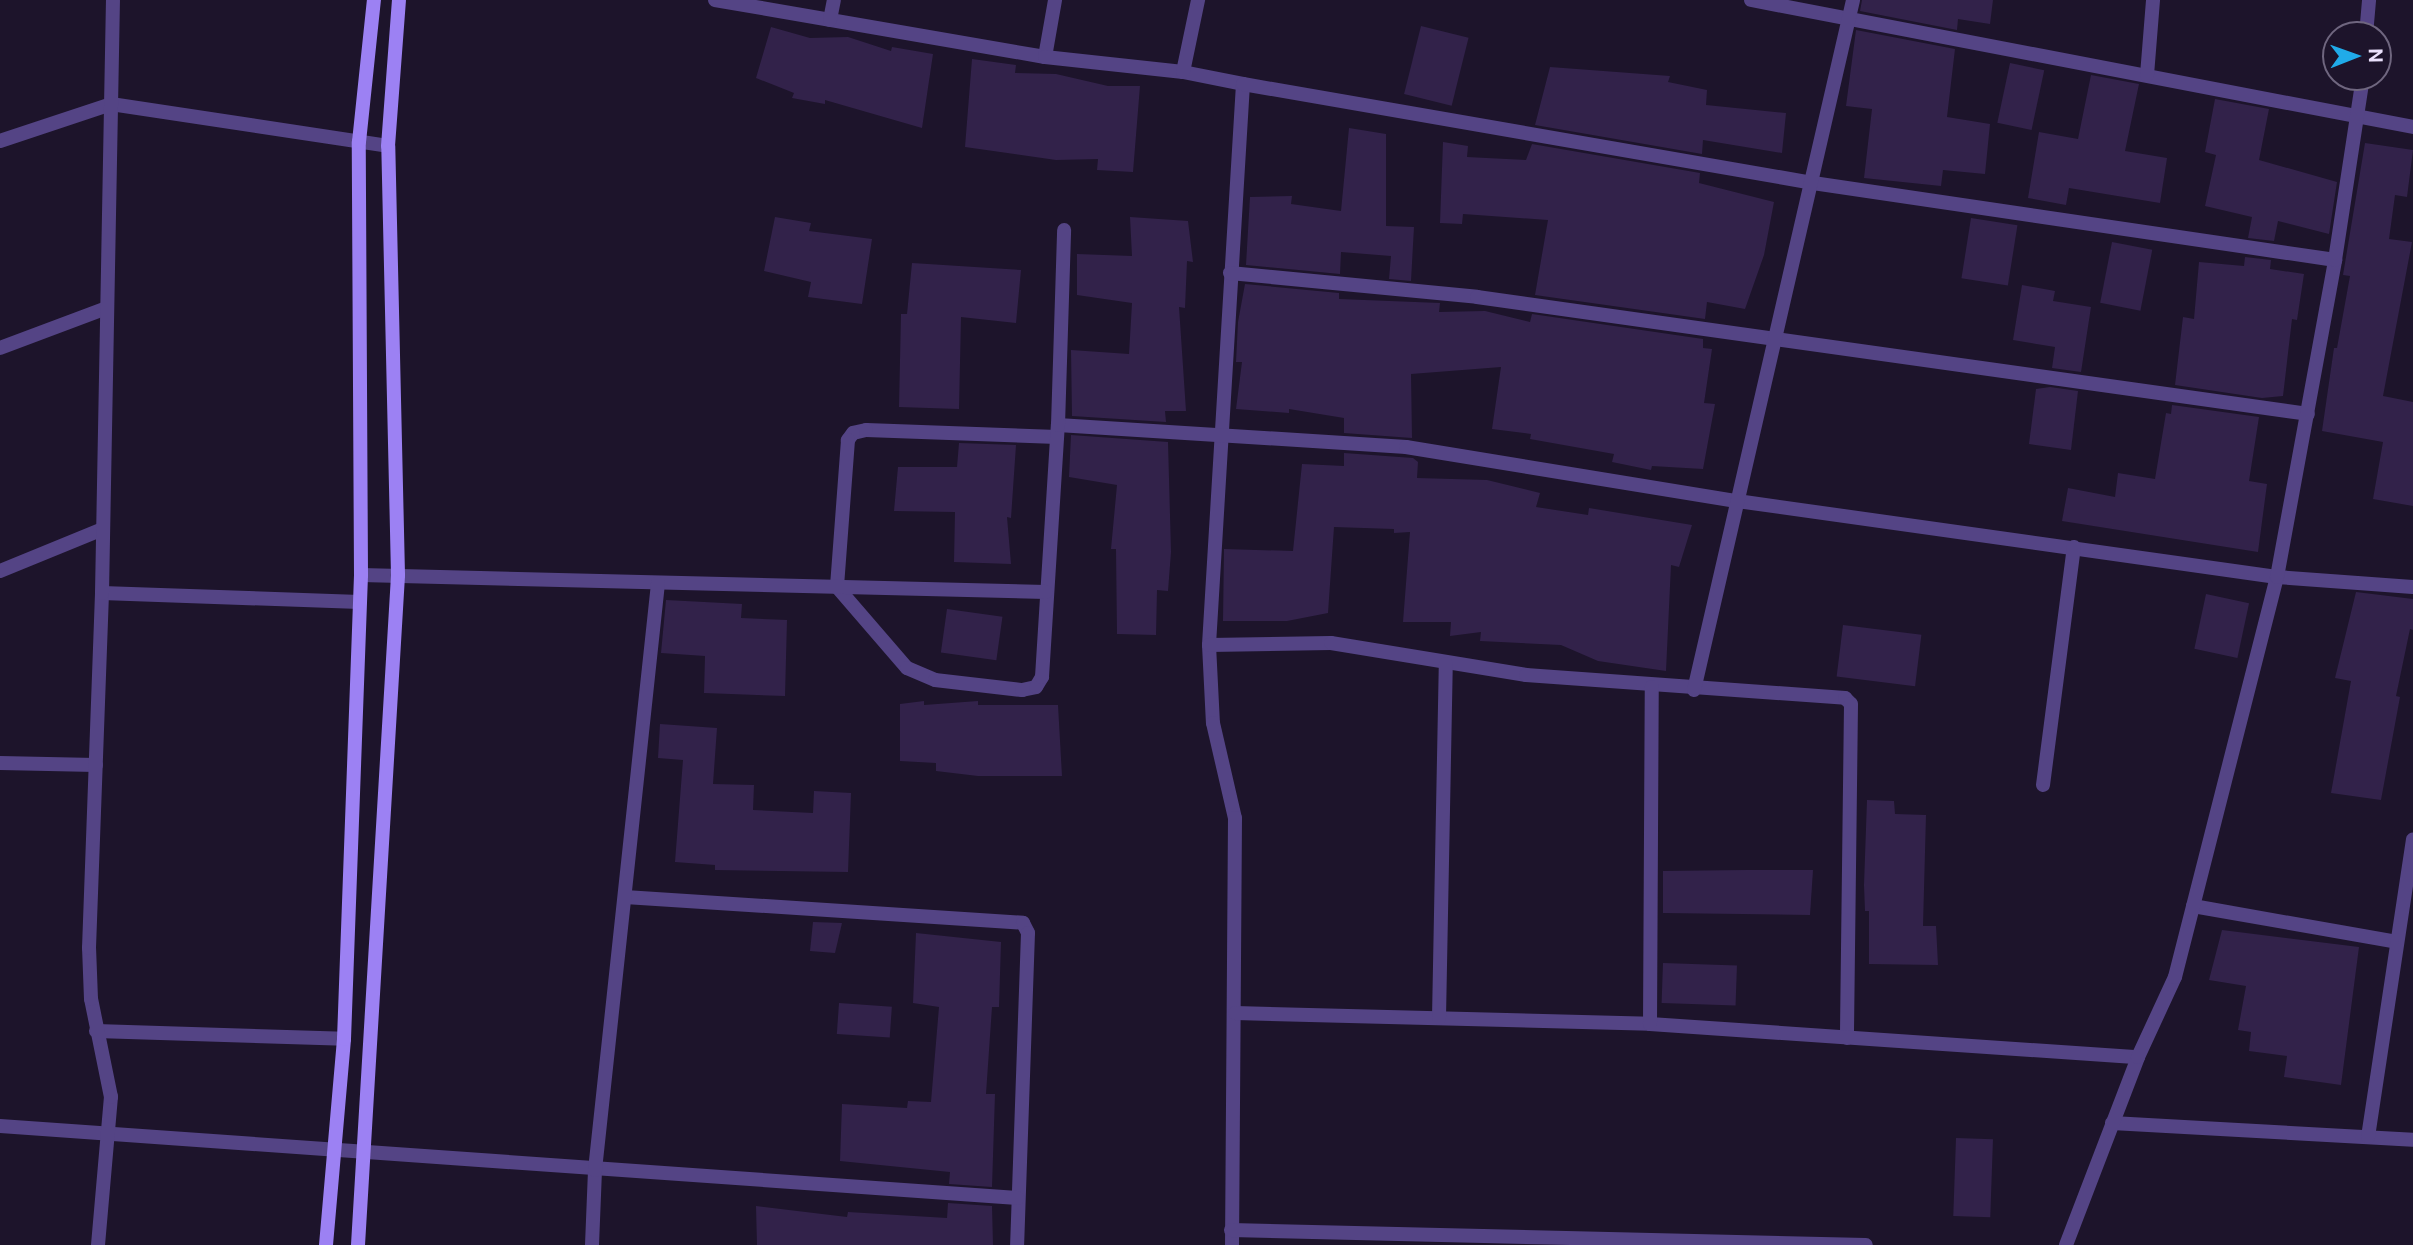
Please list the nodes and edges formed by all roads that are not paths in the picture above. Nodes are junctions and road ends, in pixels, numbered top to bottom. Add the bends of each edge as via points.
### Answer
1 (113, 0) edge
2 (374, 0) edge
3 (400, 0) edge
4 (715, 0) edge
5 (834, 0) edge
6 (1055, 0) edge
7 (1198, 0) edge
8 (1751, 0) edge
9 (1853, 0) edge
10 (2153, 0) edge
11 (2368, 0) edge
12 (1851, 18) junction
13 (830, 20) junction
14 (2367, 21) edge
15 (1045, 57) junction
16 (1182, 72) junction
17 (2147, 75) junction
18 (1243, 84) junction
19 (2362, 91) edge
20 (111, 104) junction
21 (2360, 115) junction
22 (2413, 127) edge
23 (0, 141) edge
24 (359, 142) junction
25 (388, 146) junction
26 (1812, 183) junction
27 (1064, 230) dead end
28 (2335, 260) junction
29 (1230, 273) junction
30 (104, 309) junction
31 (1775, 341) junction
32 (0, 348) edge
33 (2308, 414) junction
34 (1058, 431) junction
35 (1221, 434) junction
36 (1737, 501) junction
37 (103, 529) junction
38 (2074, 547) junction
39 (0, 571) edge
40 (361, 575) junction
41 (397, 575) junction
42 (2277, 577) junction
43 (658, 583) junction
44 (837, 587) junction
45 (2413, 587) edge
46 (1046, 592) junction
47 (102, 593) junction
48 (360, 601) junction
49 (1209, 645) junction
50 (1446, 664) junction
51 (1652, 687) junction
52 (1695, 690) junction
53 (0, 763) edge
54 (96, 765) junction
55 (2043, 785) dead end
56 (2413, 839) edge
57 (2412, 857) edge
58 (625, 897) junction
59 (2193, 906) junction
60 (2397, 942) junction
61 (1235, 1013) junction
62 (1439, 1018) junction
63 (1650, 1024) junction
64 (96, 1031) junction
65 (1847, 1038) junction
66 (344, 1039) junction
67 (2138, 1057) junction
68 (2112, 1123) junction
69 (0, 1126) edge
70 (107, 1134) junction
71 (2368, 1137) junction
72 (2413, 1140) edge
73 (334, 1152) junction
74 (363, 1154) junction
75 (595, 1170) junction
76 (1017, 1198) junction
77 (1231, 1230) junction
78 (98, 1245) edge
79 (326, 1245) edge
80 (358, 1245) edge
81 (592, 1245) edge
82 (1017, 1245) edge
83 (1232, 1245) edge
84 (1866, 1245) edge
85 (2066, 1245) edge

1 - 20 street
2 - 24 street
3 - 25 street
4 - 13 street
5 - 13 street
6 - 15 street
7 - 16 street
8 - 12 street
9 - 12 street
10 - 17 street
11 - 14 street
12 - 17 street
12 - 26 street
13 - 15 street
15 - 16 street
16 - 18 street
17 - 21 street
18 - 26 street
18 - 29 street
19 - 21 street
20 - 23 street
20 - 24 street
20 - 30 street
21 - 22 street
21 - 28 street
24 - 25 street
24 - 40 street
25 - 41 street
26 - 28 street
26 - 31 street
27 - 34 street
28 - 33 street
29 - 31 street via 1477,297
29 - 35 street
30 - 32 street
30 - 37 street
31 - 33 street
31 - 36 street
33 - 42 street
34 - 35 street
34 - 44 street via 852,433
34 - 46 street
35 - 36 street via 1406,447
35 - 49 street
36 - 38 street
36 - 52 street
37 - 39 street
37 - 47 street
38 - 42 street
38 - 55 street
40 - 41 street
40 - 48 street
41 - 43 street
41 - 74 street
42 - 45 street
42 - 59 street
43 - 44 street
43 - 58 street
44 - 46 street
44 - 46 street via 906,668 935,680 1022,690 1036,687 1042,677
47 - 48 street
47 - 54 street
48 - 66 street
49 - 50 street via 1331,643
49 - 61 street via 1213,723 1235,818
50 - 51 street
50 - 62 street
51 - 52 street
51 - 63 street
52 - 65 street via 1835,695 1851,704
53 - 54 street
54 - 64 street via 89,948
56 - 57 street
57 - 60 street
58 - 75 street
58 - 76 street via 1023,923 1028,933
59 - 60 street
59 - 67 street via 2175,977
60 - 71 street
61 - 62 street
61 - 77 street
62 - 63 street
63 - 65 street
64 - 66 street
64 - 70 street via 110,1097
65 - 67 street
66 - 73 street
67 - 68 street
68 - 71 street
68 - 85 street
69 - 70 street
70 - 73 street
70 - 78 street
71 - 72 street
73 - 74 street
73 - 79 street
74 - 75 street
74 - 80 street
75 - 76 street
75 - 81 street
76 - 82 street
77 - 83 street
77 - 84 street

